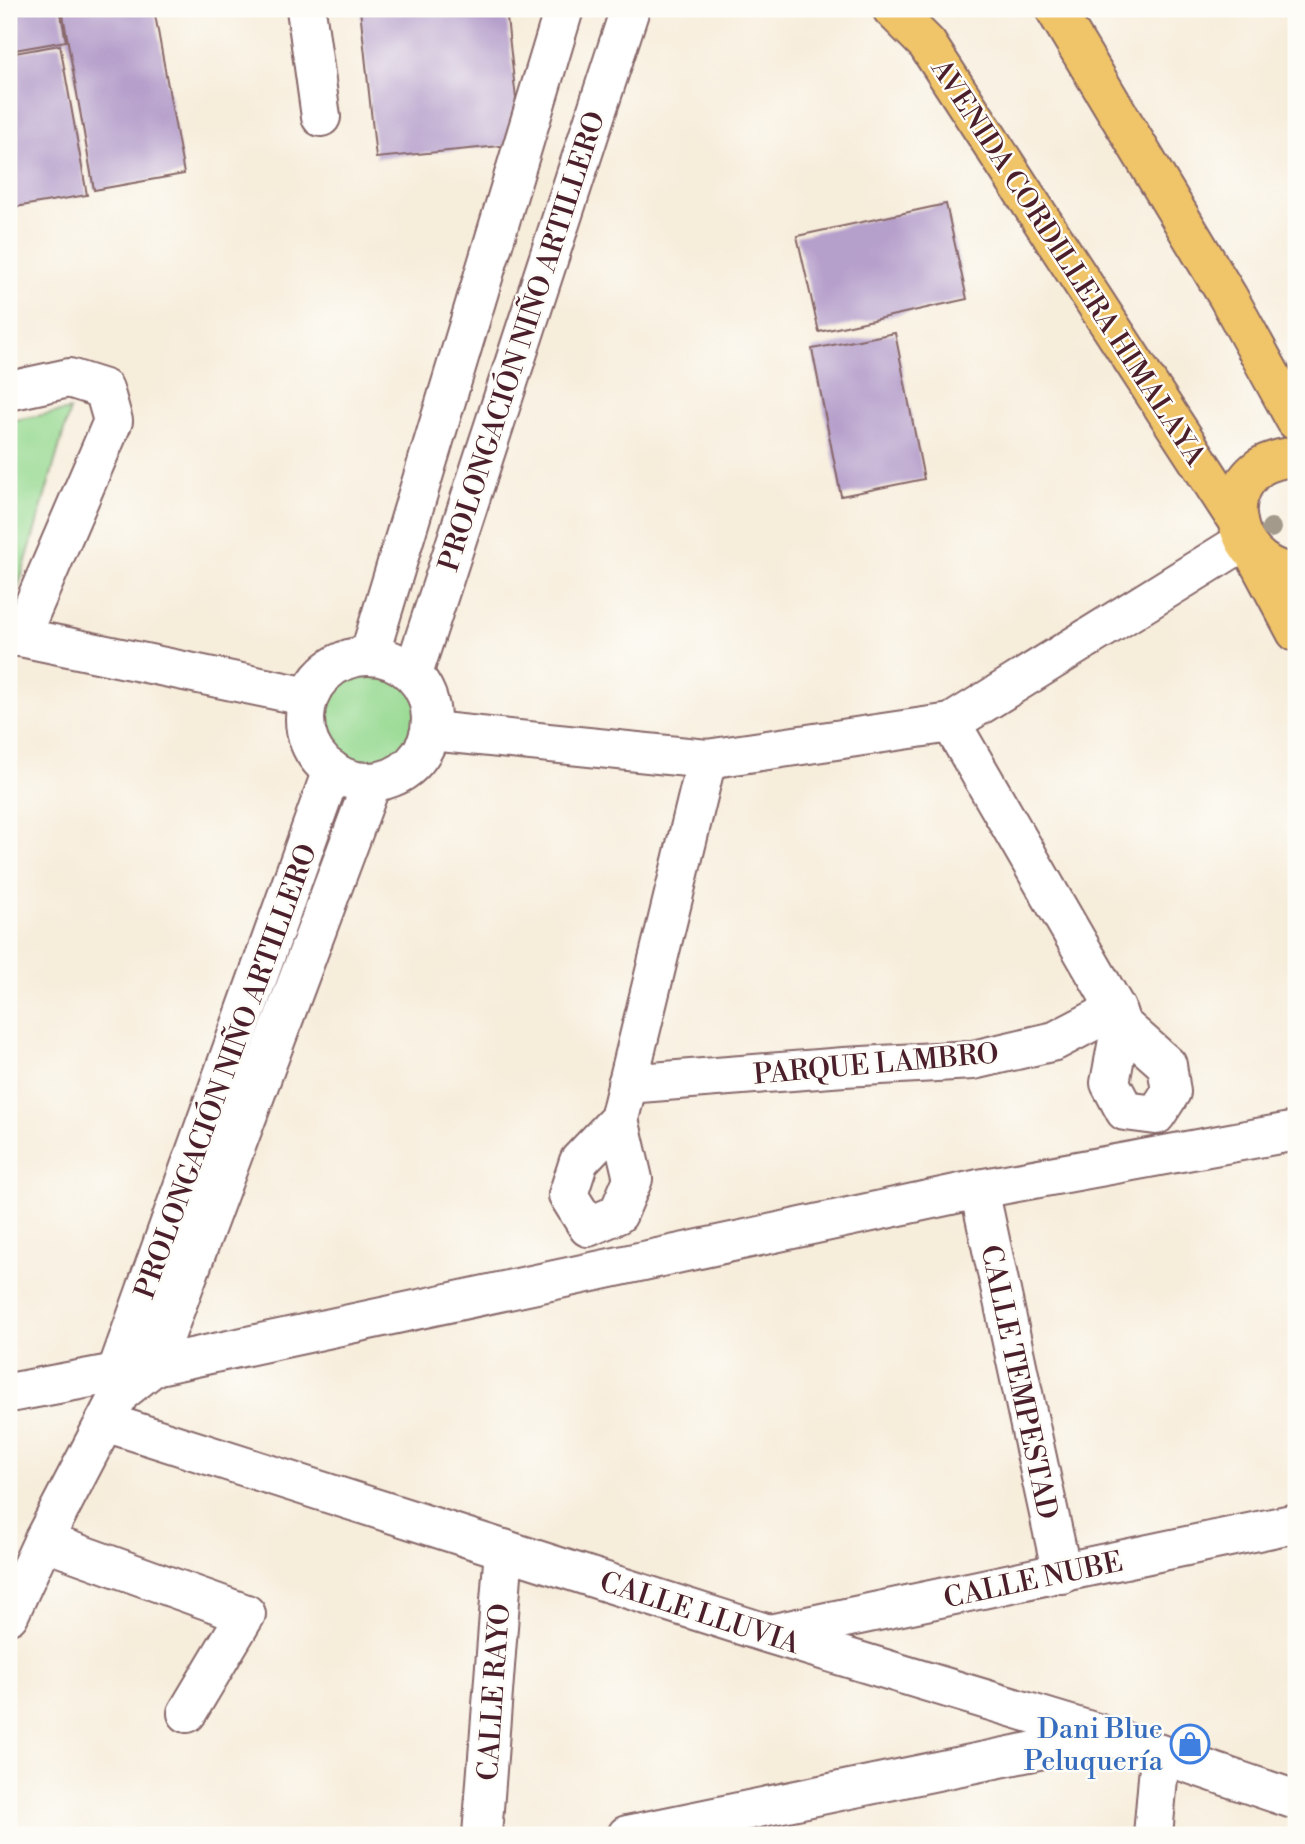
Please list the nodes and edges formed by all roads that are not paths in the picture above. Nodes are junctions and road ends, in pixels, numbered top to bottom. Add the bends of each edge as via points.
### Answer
1 (306, 9) edge
2 (564, 9) edge
3 (630, 9) edge
4 (892, 9) edge
5 (1055, 9) edge
6 (321, 117) dead end
7 (9, 391) edge
8 (1296, 421) edge
9 (1296, 456) edge
10 (1246, 540) junction
11 (1296, 573) edge
12 (1296, 632) edge
13 (14, 637) edge
14 (369, 656) junction
15 (413, 674) junction
16 (309, 697) junction
17 (951, 723) junction
18 (430, 731) junction
19 (707, 759) junction
20 (332, 771) junction
21 (372, 782) junction
22 (1296, 1131) edge
23 (979, 1189) junction
24 (124, 1388) junction
25 (9, 1393) edge
26 (1296, 1523) edge
27 (43, 1541) junction
28 (503, 1549) junction
29 (1062, 1574) junction
30 (9, 1615) edge
31 (769, 1634) junction
32 (187, 1713) dead end
33 (1107, 1736) junction
34 (1160, 1755) junction
35 (1296, 1800) edge
36 (482, 1835) edge
37 (627, 1835) edge
38 (1153, 1835) edge

1 - 6 street
2 - 14 street, PROLONGACIÓN NIÑO ARTILLERO
3 - 15 street, PROLONGACIÓN NIÑO ARTILLERO
4 - 10 main road, AVENIDA CORDILLERA HIMALAYA via 927,44
5 - 8 main road via 1228,297
7 - 13 street via 69,378 104,388 113,421
9 - 10 main road via 1260,468 1246,483 1238,502
10 - 11 main road via 1274,569
10 - 12 main road, AVENIDA CORDILLERA HIMALAYA
10 - 17 street
13 - 16 street
14 - 15 street via 400,664
14 - 16 street via 332,666
15 - 18 street via 431,710
16 - 20 street via 305,717 308,738
17 - 19 street
17 - 19 street, PARQUE LAMBRO via 1118,1016 1055,1041 973,1060 844,1067 623,1102
18 - 19 street
18 - 21 street via 423,751 410,767 392,778
20 - 21 street
20 - 24 street, PROLONGACIÓN NIÑO ARTILLERO
21 - 24 street, PROLONGACIÓN NIÑO ARTILLERO
22 - 23 street
23 - 24 street
23 - 29 street, CALLE TEMPESTAD
24 - 25 street
24 - 27 street
24 - 28 street, CALLE LLUVIA
26 - 29 street, CALLE NUBE
27 - 30 street
27 - 32 street via 246,1614
28 - 31 street, CALLE LLUVIA
28 - 36 street, CALLE RAYO
29 - 31 street, CALLE NUBE
31 - 33 street, CALLE LLUVIA
33 - 34 street, CALLE LLUVIA
33 - 37 street
34 - 35 street, CALLE LLUVIA
34 - 38 street

